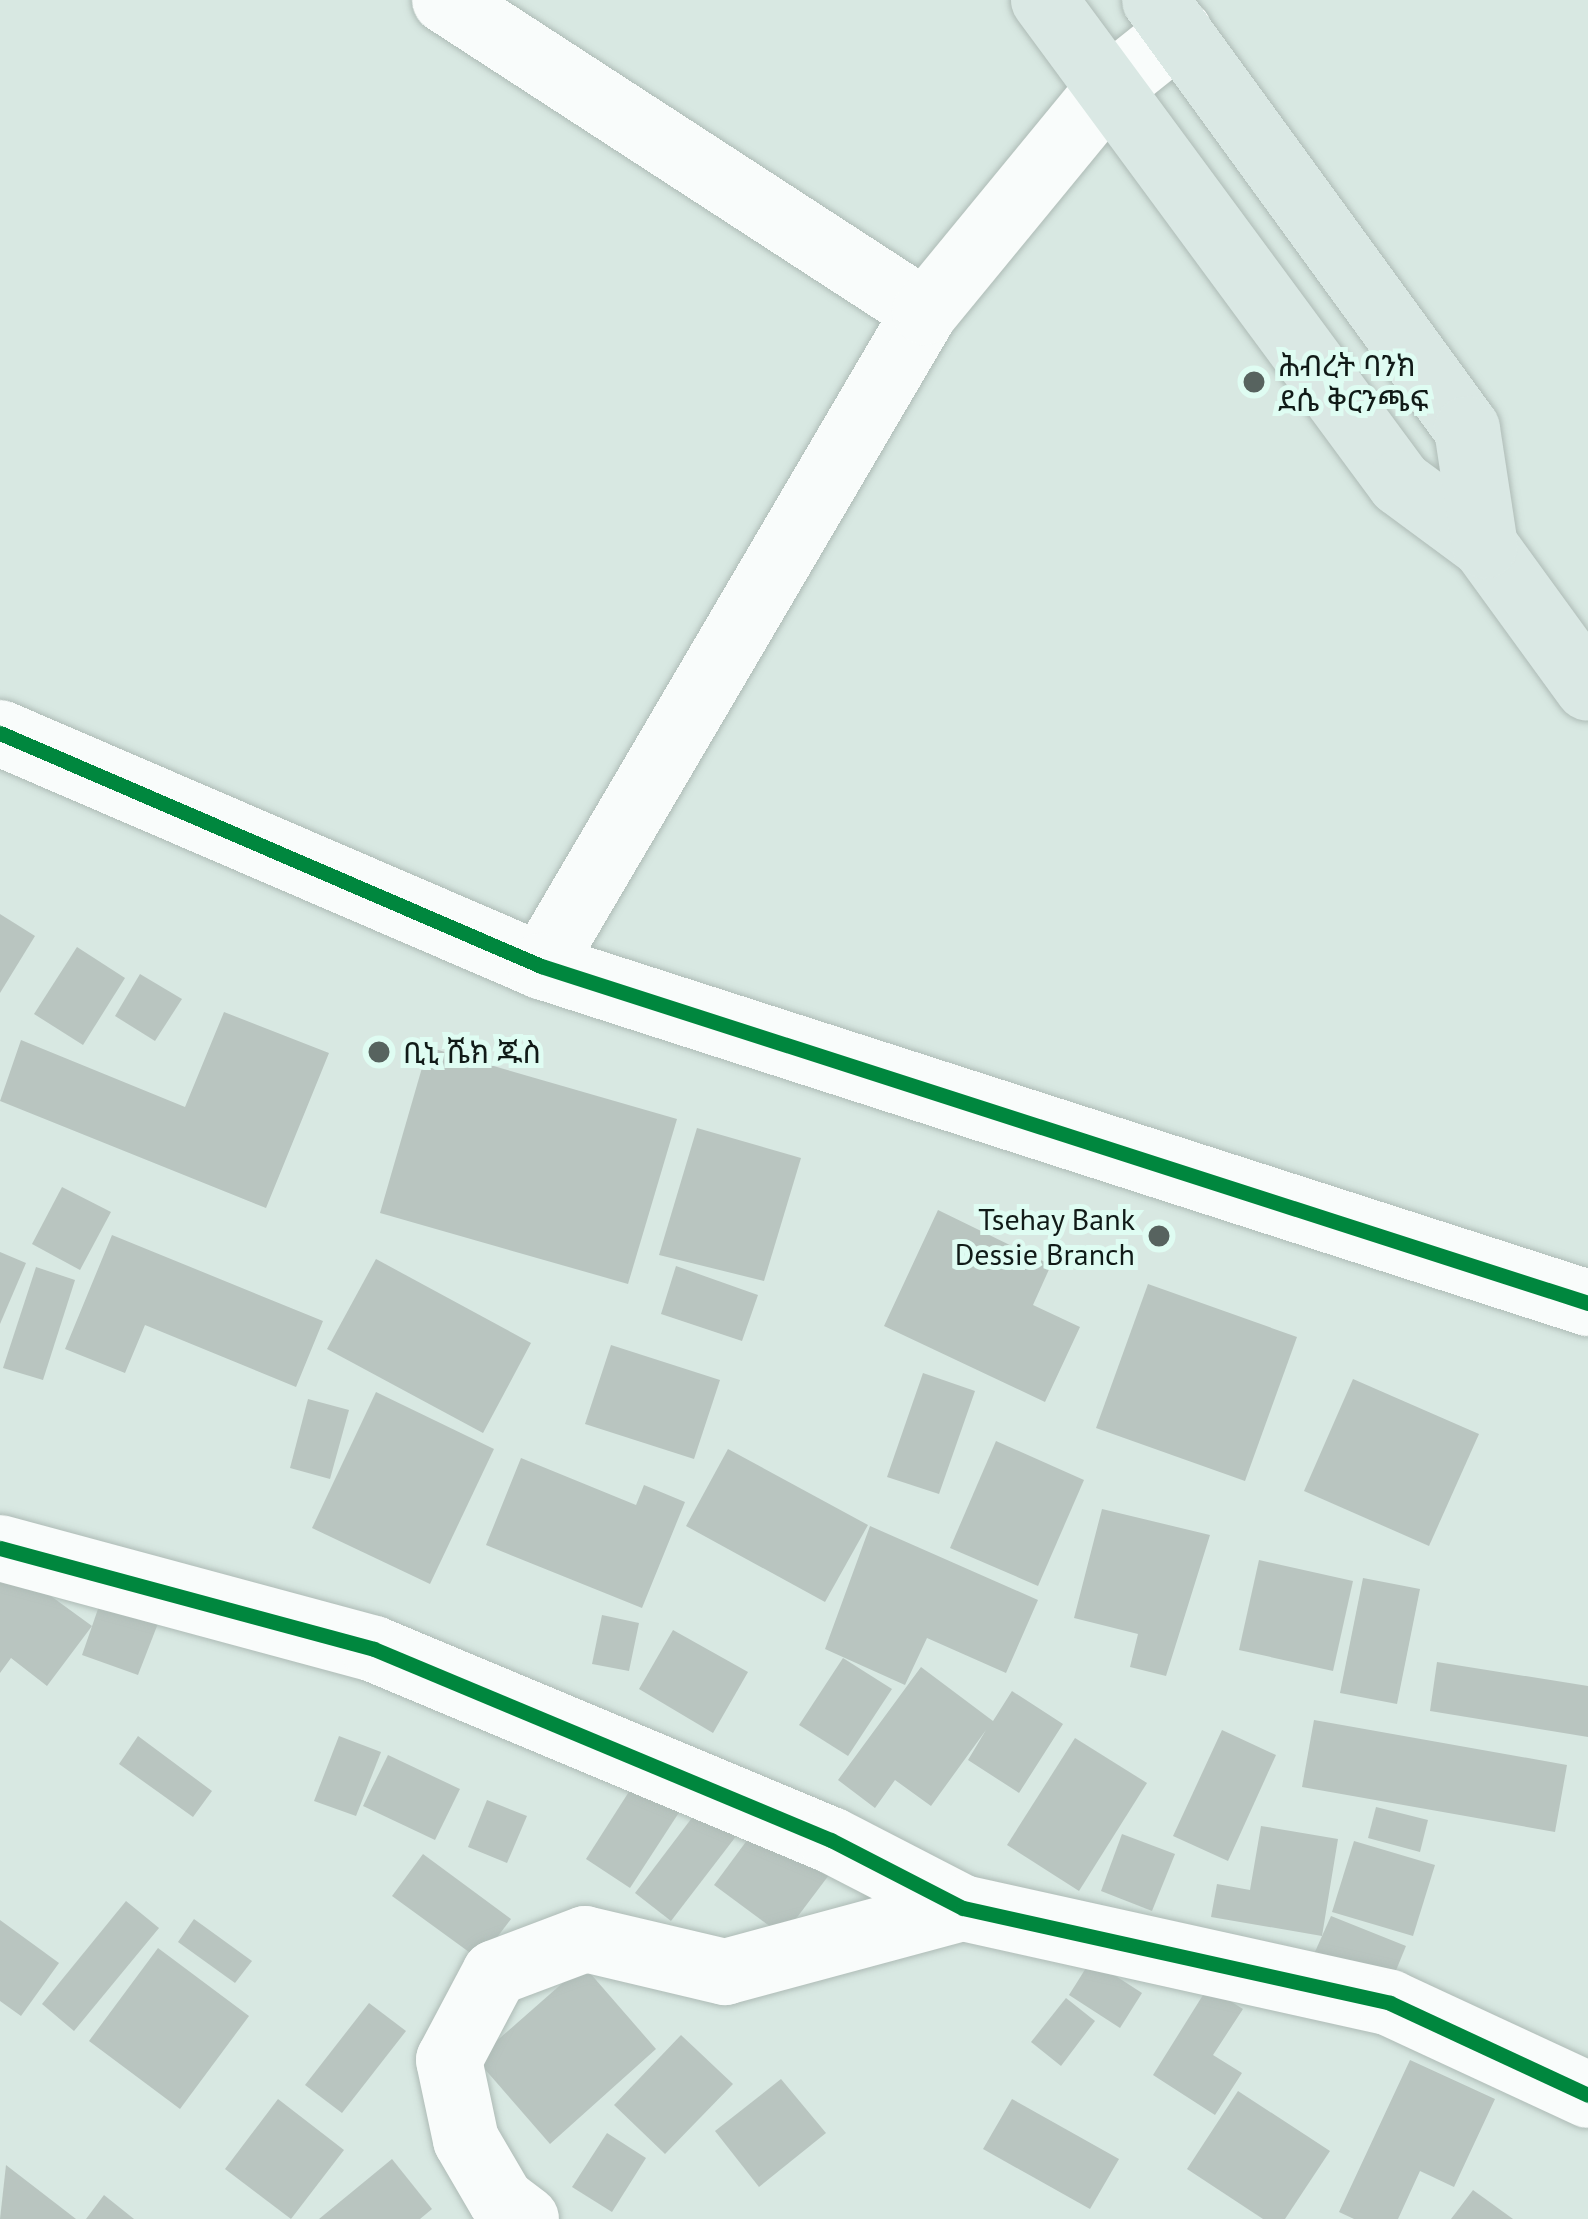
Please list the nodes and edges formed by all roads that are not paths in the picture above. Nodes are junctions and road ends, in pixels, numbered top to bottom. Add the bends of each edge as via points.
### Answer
1 (445, 0) edge
2 (1045, 0) edge
3 (1167, 16) edge
4 (1109, 88) junction
5 (1330, 239) junction
6 (1258, 290) junction
7 (925, 312) junction
8 (1485, 546) junction
9 (1588, 688) edge
10 (0, 733) edge
11 (541, 966) junction
12 (1588, 1303) edge
13 (0, 1548) edge
14 (963, 1908) junction
15 (1588, 2095) edge
16 (526, 2219) edge

1 - 7 street
2 - 4 highway
3 - 4 street
3 - 5 highway
4 - 6 highway
4 - 7 street
5 - 6 highway
5 - 8 highway via 1467,429
6 - 8 highway via 1400,483
7 - 11 street
8 - 9 highway
10 - 11 street
11 - 12 street
13 - 14 street via 374,1648 831,1840
14 - 15 street via 1390,2003
14 - 16 street via 725,1972 585,1939 495,1973 449,2060 466,2140 501,2200

